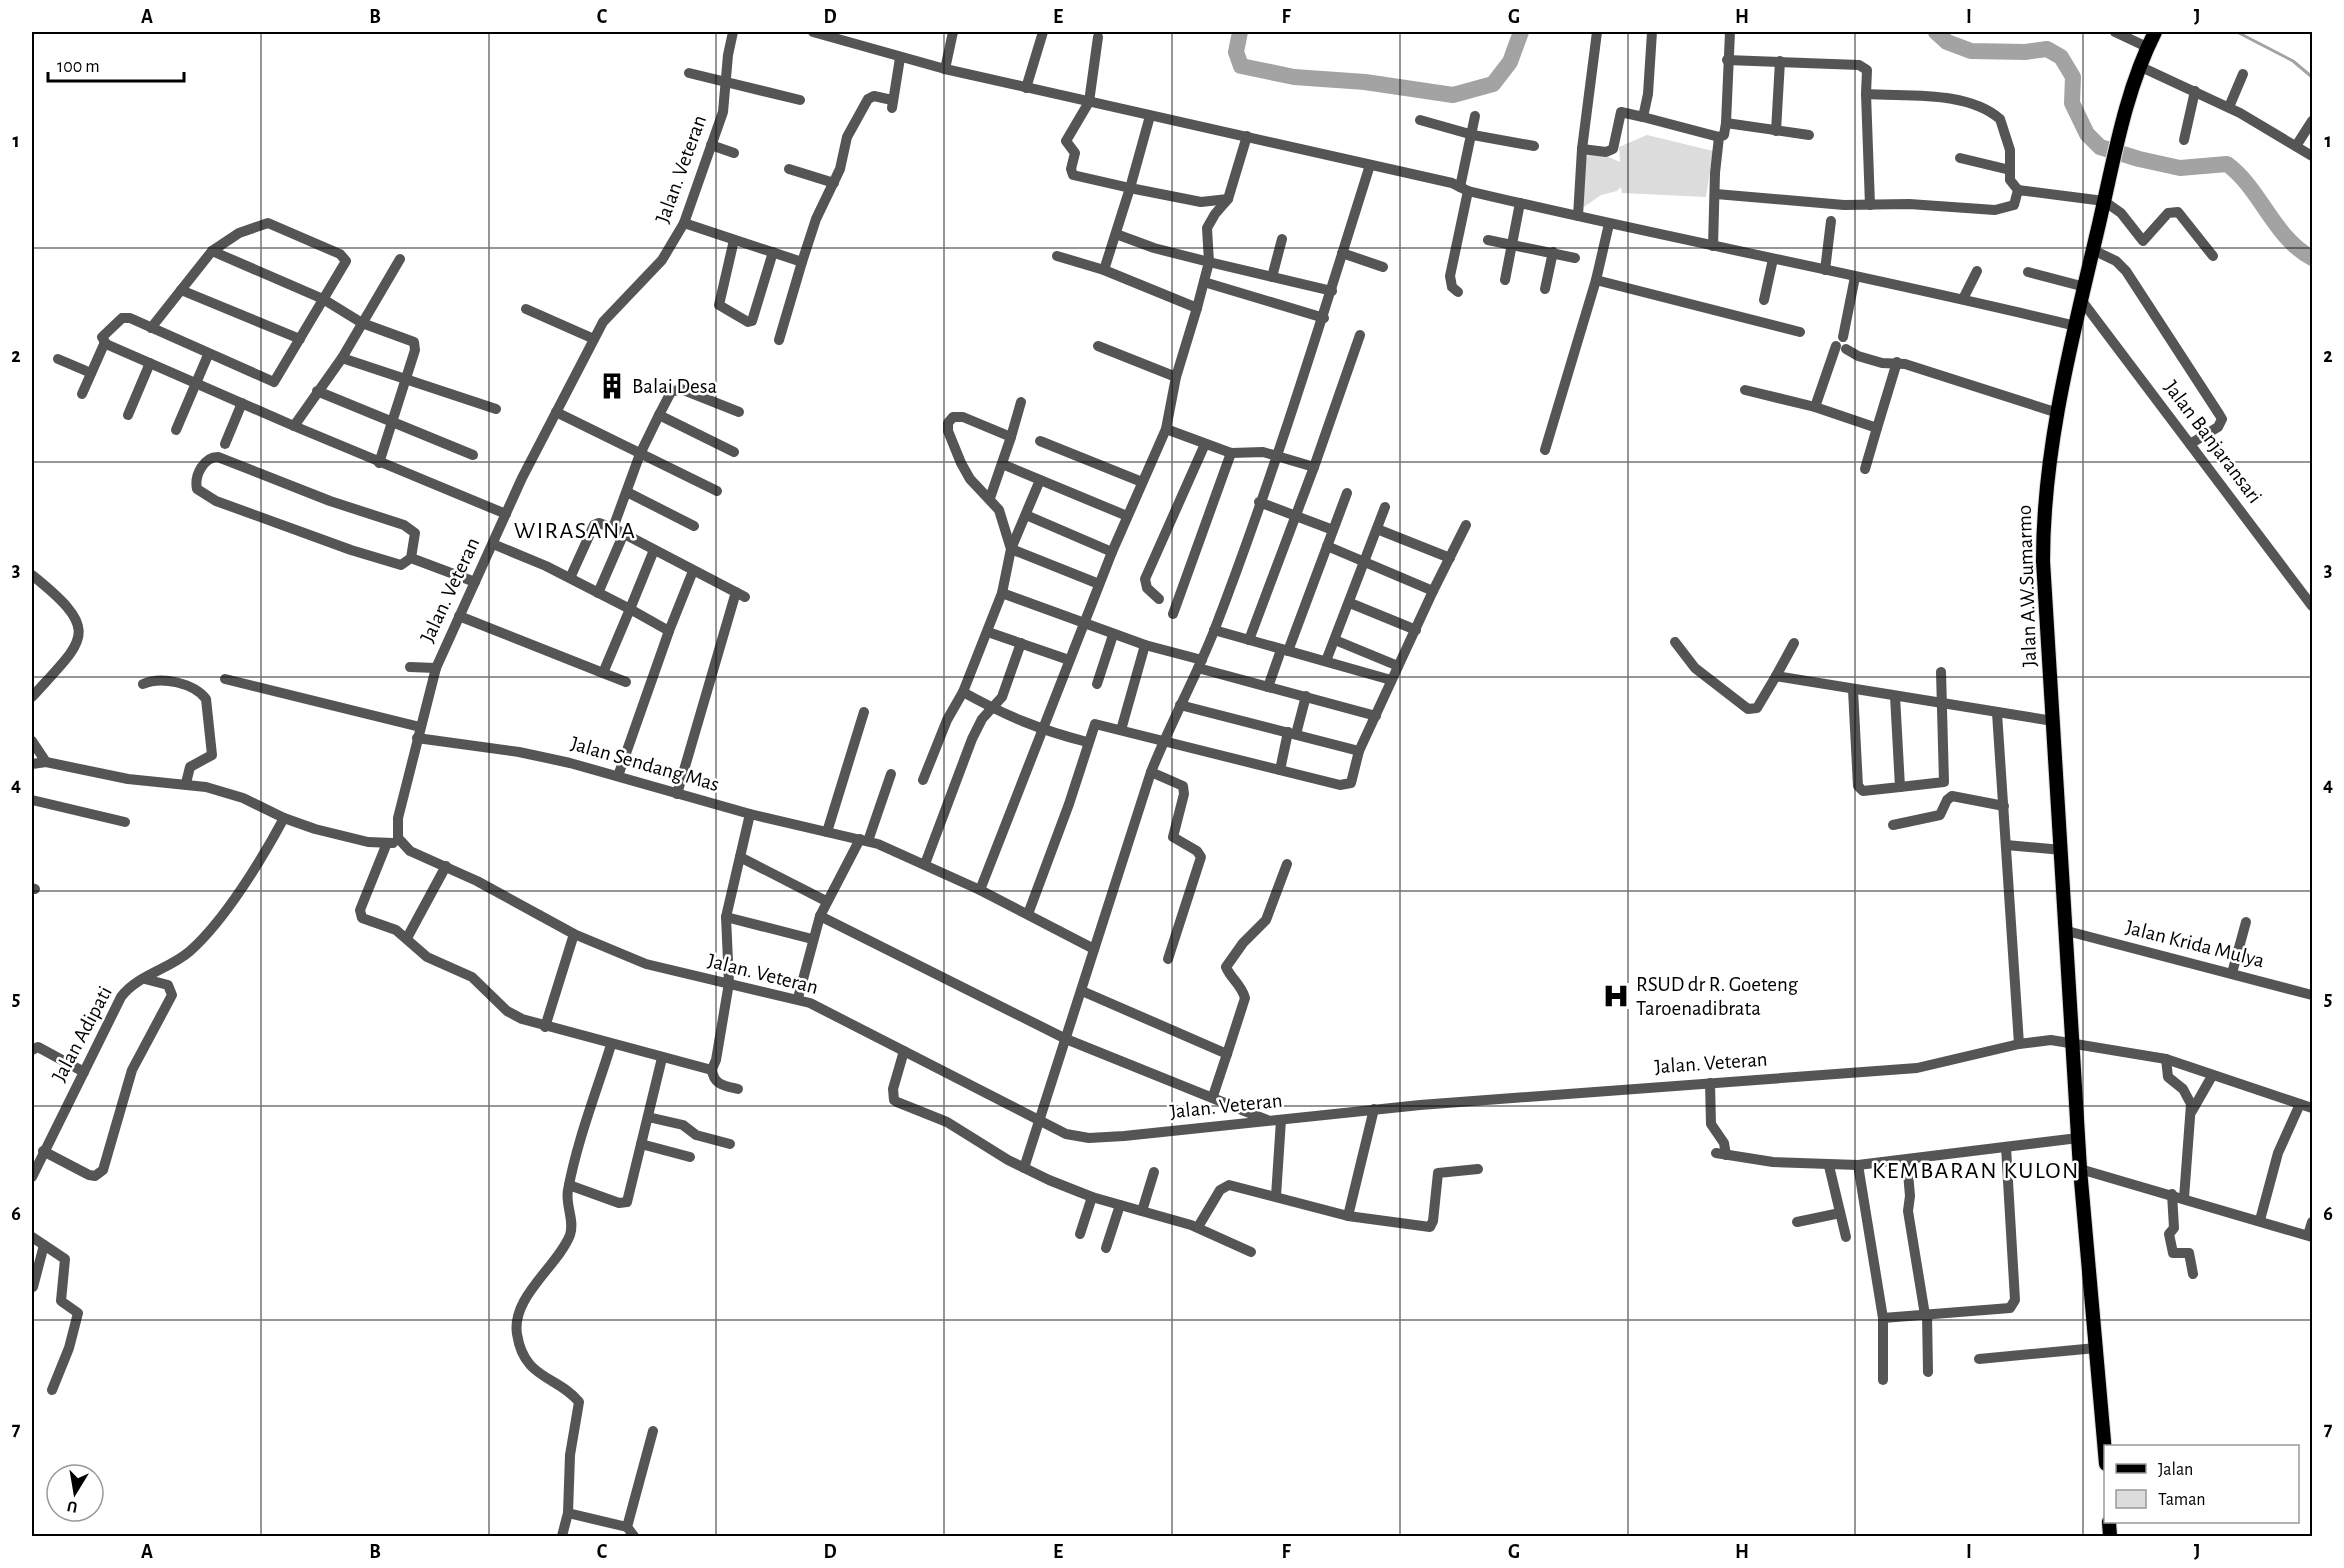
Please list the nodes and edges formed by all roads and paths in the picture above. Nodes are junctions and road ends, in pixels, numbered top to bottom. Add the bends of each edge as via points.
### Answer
1 (734, 32) edge
2 (813, 32) edge
3 (953, 32) edge
4 (1043, 32) edge
5 (1597, 32) edge
6 (1652, 32) edge
7 (1730, 32) edge
8 (2115, 32) edge
9 (2155, 32) edge
10 (1098, 37) dead end
11 (2147, 47) junction
12 (900, 58) junction
13 (1727, 60) junction
14 (1780, 61) junction
15 (2139, 66) junction
16 (945, 69) junction
17 (689, 73) dead end
18 (2243, 74) dead end
19 (726, 80) junction
20 (1026, 88) junction
21 (2195, 91) junction
22 (1866, 94) junction
23 (800, 100) dead end
24 (1089, 102) junction
25 (2229, 107) junction
26 (1150, 116) junction
27 (1475, 116) dead end
28 (1643, 117) junction
29 (1420, 120) dead end
30 (2313, 121) edge
31 (1726, 123) junction
32 (1776, 131) junction
33 (1473, 135) junction
34 (1809, 135) dead end
35 (1247, 136) junction
36 (1719, 137) junction
37 (2184, 140) dead end
38 (711, 145) junction
39 (1534, 146) dead end
40 (2296, 146) junction
41 (1582, 149) junction
42 (734, 153) dead end
43 (2313, 156) edge
44 (1960, 158) dead end
45 (1370, 165) junction
46 (789, 169) dead end
47 (2010, 170) junction
48 (834, 183) junction
49 (1130, 188) junction
50 (1464, 189) junction
51 (2018, 190) junction
52 (1716, 194) junction
53 (1228, 199) junction
54 (2104, 201) junction
55 (1520, 203) junction
56 (1870, 205) junction
57 (1578, 216) junction
58 (1831, 221) dead end
59 (684, 223) junction
60 (1609, 224) junction
61 (1116, 234) junction
62 (1282, 239) dead end
63 (734, 240) junction
64 (1488, 240) dead end
65 (1511, 244) junction
66 (1713, 246) junction
67 (2093, 250) junction
68 (212, 251) junction
69 (773, 252) junction
70 (1553, 252) junction
71 (1342, 253) junction
72 (1057, 256) dead end
73 (2213, 256) dead end
74 (1575, 258) dead end
75 (400, 259) dead end
76 (1773, 259) junction
77 (802, 262) junction
78 (1209, 262) junction
79 (1383, 267) dead end
80 (1104, 270) junction
81 (1825, 270) junction
82 (1977, 271) dead end
83 (2028, 272) dead end
84 (1272, 277) junction
85 (1855, 277) junction
86 (1505, 280) dead end
87 (1596, 280) junction
88 (1204, 282) junction
89 (1545, 289) dead end
90 (181, 290) junction
91 (1332, 291) junction
92 (1458, 292) dead end
93 (2084, 294) junction
94 (323, 299) junction
95 (1964, 299) junction
96 (1764, 300) dead end
97 (1197, 308) junction
98 (526, 309) dead end
99 (1324, 318) junction
100 (362, 323) junction
101 (2076, 326) junction
102 (151, 328) junction
103 (1800, 332) dead end
104 (1360, 335) dead end
105 (300, 339) junction
106 (594, 339) junction
107 (779, 340) dead end
108 (105, 342) junction
109 (1842, 344) junction
110 (1098, 346) dead end
111 (208, 355) junction
112 (342, 358) junction
113 (58, 359) dead end
114 (1897, 362) junction
115 (150, 363) junction
116 (91, 373) junction
117 (1176, 377) junction
118 (406, 380) junction
119 (197, 383) junction
120 (1745, 390) dead end
121 (317, 391) junction
122 (82, 394) dead end
123 (1021, 402) dead end
124 (242, 403) junction
125 (1815, 407) junction
126 (496, 409) dead end
127 (556, 412) junction
128 (739, 412) dead end
129 (2058, 413) junction
130 (128, 415) dead end
131 (659, 415) junction
132 (392, 423) junction
133 (294, 426) junction
134 (1877, 428) junction
135 (1166, 429) junction
136 (176, 430) dead end
137 (1011, 437) junction
138 (1040, 441) dead end
139 (225, 444) dead end
140 (1205, 444) junction
141 (2190, 444) junction
142 (1545, 450) dead end
143 (734, 452) dead end
144 (1231, 453) junction
145 (640, 454) junction
146 (473, 455) dead end
147 (1276, 455) junction
148 (379, 462) junction
149 (1002, 464) junction
150 (1314, 467) junction
151 (1865, 469) dead end
152 (1040, 480) junction
153 (1142, 482) junction
154 (717, 491) dead end
155 (627, 492) junction
156 (1347, 493) dead end
157 (990, 498) junction
158 (1259, 502) junction
159 (1385, 507) dead end
160 (506, 514) junction
161 (1026, 515) junction
162 (1127, 516) junction
163 (1296, 517) junction
164 (1466, 525) dead end
165 (694, 526) dead end
166 (613, 528) junction
167 (1377, 529) junction
168 (1333, 530) junction
169 (624, 534) junction
170 (493, 544) junction
171 (1328, 546) junction
172 (1011, 549) junction
173 (654, 550) junction
174 (1112, 552) junction
175 (411, 558) junction
176 (1450, 558) junction
177 (1365, 561) junction
178 (693, 571) junction
179 (32, 575) edge
180 (570, 578) junction
181 (475, 582) junction
182 (1099, 584) junction
183 (1433, 591) junction
184 (598, 593) junction
185 (1002, 593) junction
186 (1159, 599) dead end
187 (1350, 603) junction
188 (2313, 606) edge
189 (630, 609) junction
190 (1173, 614) dead end
191 (459, 616) junction
192 (1083, 624) junction
193 (1214, 630) junction
194 (1416, 630) junction
195 (669, 631) junction
196 (988, 632) junction
197 (1113, 635) junction
198 (1250, 640) junction
199 (1335, 640) junction
200 (1675, 642) dead end
201 (1021, 643) junction
202 (1794, 643) dead end
203 (1145, 645) junction
204 (1285, 650) junction
205 (1069, 660) junction
206 (1326, 661) junction
207 (1200, 664) junction
208 (1398, 666) junction
209 (410, 667) dead end
210 (436, 668) junction
211 (1941, 672) dead end
212 (603, 673) junction
213 (1776, 676) junction
214 (225, 678) dead end
215 (1391, 680) junction
216 (626, 682) dead end
217 (143, 684) dead end
218 (1097, 684) dead end
219 (1268, 687) junction
220 (1853, 690) junction
221 (963, 692) junction
222 (1306, 696) junction
223 (1895, 696) junction
224 (32, 697) edge
225 (1941, 704) junction
226 (1180, 705) junction
227 (993, 709) junction
228 (864, 712) dead end
229 (1997, 713) junction
230 (1376, 716) junction
231 (2053, 721) junction
232 (1040, 730) junction
233 (1121, 730) junction
234 (419, 733) junction
235 (1292, 733) junction
236 (32, 741) edge
237 (1163, 741) junction
238 (1087, 742) junction
239 (1359, 751) junction
240 (46, 762) junction
241 (32, 764) edge
242 (1280, 770) junction
243 (1151, 772) junction
244 (891, 774) dead end
245 (618, 776) junction
246 (923, 780) dead end
247 (186, 783) junction
248 (1900, 788) junction
249 (677, 794) junction
250 (32, 800) edge
251 (2004, 806) junction
252 (750, 814) junction
253 (284, 818) junction
254 (125, 822) dead end
255 (1893, 825) dead end
256 (827, 832) junction
257 (864, 840) junction
258 (402, 842) junction
259 (387, 843) junction
260 (2006, 844) junction
261 (2062, 850) junction
262 (740, 857) junction
263 (925, 864) junction
264 (1287, 864) dead end
265 (446, 867) junction
266 (980, 890) junction
267 (826, 901) junction
268 (1028, 914) junction
269 (820, 916) junction
270 (726, 917) junction
271 (2246, 922) dead end
272 (2067, 931) junction
273 (574, 934) junction
274 (407, 938) junction
275 (812, 939) junction
276 (1094, 949) junction
277 (1168, 959) dead end
278 (2232, 973) junction
279 (145, 979) junction
280 (729, 984) junction
281 (1082, 992) junction
282 (2313, 994) edge
283 (798, 998) junction
284 (545, 1027) junction
285 (1066, 1039) junction
286 (2019, 1044) junction
287 (611, 1045) junction
288 (2074, 1045) junction
289 (32, 1050) edge
290 (904, 1051) junction
291 (1227, 1054) junction
292 (662, 1058) junction
293 (2166, 1059) junction
294 (712, 1069) junction
295 (84, 1072) junction
296 (2212, 1076) junction
297 (1710, 1083) junction
298 (738, 1089) dead end
299 (1213, 1096) junction
300 (2300, 1104) junction
301 (2313, 1108) edge
302 (1374, 1109) junction
303 (2192, 1111) junction
304 (648, 1117) junction
305 (1275, 1120) junction
306 (1038, 1121) junction
307 (2078, 1138) junction
308 (641, 1144) junction
309 (730, 1144) dead end
310 (2006, 1147) junction
311 (43, 1151) junction
312 (690, 1157) dead end
313 (1906, 1161) junction
314 (1857, 1165) junction
315 (1829, 1166) junction
316 (1024, 1168) junction
317 (1478, 1169) dead end
318 (2080, 1169) junction
319 (1154, 1172) dead end
320 (32, 1177) edge
321 (569, 1185) junction
322 (2172, 1194) junction
323 (1276, 1196) junction
324 (1092, 1197) junction
325 (2184, 1198) junction
326 (1120, 1205) junction
327 (1142, 1211) junction
328 (1840, 1213) junction
329 (1348, 1216) junction
330 (2260, 1220) junction
331 (1797, 1222) dead end
332 (2313, 1222) edge
333 (1197, 1227) junction
334 (1080, 1234) dead end
335 (2310, 1236) edge
336 (32, 1237) edge
337 (1846, 1237) dead end
338 (44, 1245) junction
339 (1106, 1248) dead end
340 (1251, 1252) dead end
341 (2193, 1274) dead end
342 (33, 1287) dead end
343 (1926, 1315) junction
344 (1883, 1318) junction
345 (2096, 1348) junction
346 (1979, 1359) dead end
347 (1928, 1372) dead end
348 (1883, 1380) dead end
349 (52, 1390) dead end
350 (653, 1431) dead end
351 (2104, 1445) edge
352 (568, 1514) junction
353 (627, 1527) junction
354 (562, 1536) edge
355 (634, 1536) edge

1 - 19 street, Jalan. Veteran
2 - 12 street
3 - 16 street
4 - 20 street
5 - 41 street
6 - 28 street
7 - 13 street
8 - 11 street
9 - 11 main road, Jalan A.W.Sumarmo
10 - 24 street
11 - 15 main road, Jalan A.W.Sumarmo
12 - 16 street
12 - 48 street via 892,104 874,96 868,99 847,137
13 - 14 street
13 - 31 street
14 - 22 street via 1862,66 1868,74
14 - 32 street
15 - 21 street
15 - 54 main road, Jalan A.W.Sumarmo
16 - 20 street
17 - 19 street
18 - 25 street
19 - 23 street
19 - 38 street, Jalan. Veteran via 723,112
20 - 24 street
21 - 25 street
21 - 37 street
22 - 47 street via 1948,99 1993,114 2000,119 2007,135
22 - 56 street
24 - 26 street
24 - 49 street via 1066,138 1075,153 1071,172 1087,180
25 - 40 street
26 - 35 street
26 - 49 street
27 - 33 street
28 - 36 street
28 - 41 street via 1621,112 1612,149
29 - 33 street
30 - 40 street
31 - 32 street
31 - 36 street via 1724,135
32 - 34 street
33 - 39 street
33 - 50 street
35 - 45 street
35 - 53 street
36 - 52 street
38 - 42 street
38 - 59 street, Jalan. Veteran
40 - 43 street
41 - 57 street
44 - 47 street
45 - 50 street
45 - 71 street
46 - 48 street
47 - 51 street via 2010,180
48 - 77 street via 816,219
49 - 53 street via 1201,202
49 - 61 street
50 - 55 street
50 - 92 street via 1450,276 1452,287
51 - 54 street
51 - 56 street via 2014,205 2006,209
52 - 56 street
52 - 66 street
53 - 78 street via 1207,228
54 - 67 main road, Jalan A.W.Sumarmo
54 - 73 street via 2121,213 2143,241 2168,213 2178,212
55 - 57 street
55 - 65 street
57 - 60 street
58 - 81 street
59 - 63 street
59 - 106 street, Jalan. Veteran via 662,260 612,312
60 - 66 street
60 - 87 street
61 - 78 street
61 - 80 street
62 - 84 street
63 - 69 street
63 - 69 street via 719,305 748,322 752,321
64 - 65 street
65 - 70 street
65 - 86 street
66 - 76 street
67 - 93 main road, Jalan A.W.Sumarmo
67 - 141 street via 2116,261 2126,271 2222,419 2218,427
68 - 90 street
68 - 94 street
68 - 94 street via 238,233 268,223 339,254 346,261
69 - 77 street
70 - 74 street
70 - 89 street
71 - 79 street
71 - 91 street
72 - 80 street
75 - 100 street
76 - 81 street
76 - 96 street
77 - 107 street
78 - 84 street
78 - 88 street
80 - 97 street
81 - 85 street
82 - 95 street
83 - 93 street
84 - 91 street
85 - 95 street
85 - 109 street
87 - 103 street
87 - 142 street
88 - 97 street
88 - 99 street
90 - 102 street
90 - 105 street
91 - 99 street
93 - 101 main road, Jalan A.W.Sumarmo
93 - 141 street, Jalan Banjaransari
94 - 100 street
94 - 105 street
95 - 101 street
97 - 117 street
98 - 106 street
99 - 147 street
100 - 112 street
100 - 118 street via 414,342
101 - 129 main road, Jalan A.W.Sumarmo
102 - 108 street via 122,318 104,333
102 - 111 street
104 - 150 street
105 - 111 street via 274,382
106 - 127 street, Jalan. Veteran
108 - 115 street
108 - 116 street
109 - 114 street via 1858,356 1882,363
109 - 125 street
110 - 117 street
111 - 119 street
112 - 118 street
112 - 121 street
113 - 116 street
114 - 129 street
114 - 134 street
115 - 119 street
115 - 130 street
116 - 122 street
117 - 135 street
118 - 126 street
118 - 132 street
119 - 124 street
119 - 136 street
120 - 125 street
121 - 132 street
121 - 133 street
123 - 137 street
124 - 133 street
124 - 139 street
125 - 134 street
127 - 145 street
127 - 160 street, Jalan. Veteran
128 - 131 street via 681,389 671,392
129 - 231 main road, Jalan A.W.Sumarmo via 2043,516
131 - 143 street
131 - 145 street
132 - 146 street
132 - 148 street
133 - 148 street
134 - 151 street
135 - 140 street
135 - 153 street
137 - 149 street
137 - 157 street via 959,416 948,423 966,472
138 - 153 street
140 - 144 street
140 - 186 street via 1145,579
141 - 188 street, Jalan Banjaransari
144 - 147 street
144 - 190 street
145 - 154 street
145 - 155 street
147 - 150 street
147 - 158 street
148 - 160 street
149 - 152 street
149 - 157 street
150 - 163 street
152 - 161 street
152 - 162 street
153 - 162 street
155 - 165 street
155 - 166 street
156 - 168 street
157 - 172 street via 999,510
158 - 163 street
158 - 193 street
159 - 167 street
160 - 170 street, Jalan. Veteran
161 - 172 street
161 - 174 street
162 - 174 street
163 - 168 street
163 - 198 street
164 - 176 street
166 - 169 street
166 - 180 street via 594,525
167 - 176 street
167 - 177 street
168 - 171 street
169 - 173 street
169 - 184 street
170 - 180 street
170 - 181 street, Jalan. Veteran
171 - 177 street
171 - 204 street
172 - 182 street
172 - 185 street
173 - 178 street
173 - 189 street
174 - 182 street
175 - 175 street via 403,565 389,562 216,501 197,489 198,473 207,461 218,457 330,501 405,525 415,533
175 - 181 street
176 - 183 street
177 - 183 street
177 - 187 street
178 - 195 street
178 - 249 street via 740,594
179 - 224 street via 73,613 79,636 71,654
180 - 184 street
181 - 191 street, Jalan. Veteran
182 - 192 street
183 - 194 street
184 - 189 street
185 - 192 street
185 - 196 street
187 - 194 street
187 - 199 street
189 - 195 street
189 - 212 street
191 - 210 street, Jalan. Veteran
191 - 212 street
192 - 197 street
192 - 205 street
193 - 198 street
193 - 207 street
194 - 208 street
195 - 245 street
196 - 201 street
196 - 221 street
197 - 203 street
197 - 218 street
198 - 204 street
199 - 206 street
199 - 208 street
200 - 213 street via 1695,668 1748,709 1757,708
201 - 205 street
201 - 227 street via 1002,697
202 - 213 street
203 - 207 street
203 - 233 street
204 - 206 street
204 - 219 street
205 - 232 street
206 - 215 street
207 - 219 street
207 - 226 street
208 - 215 street
209 - 210 street
210 - 234 street, Jalan. Veteran
211 - 225 street
212 - 216 street
213 - 220 street
214 - 234 street, Jalan Sendang Mas
215 - 230 street
217 - 247 street via 178,683 194,688 206,699 212,755 190,767
219 - 222 street
220 - 223 street
220 - 248 street via 1859,789
221 - 227 street
221 - 246 street via 946,720
222 - 230 street
222 - 235 street
223 - 225 street
223 - 248 street
225 - 229 street
225 - 248 street via 1944,782
226 - 235 street
226 - 237 street
227 - 232 street
227 - 263 street via 982,719 972,739
228 - 256 street
229 - 231 street
229 - 251 street
230 - 239 street
231 - 261 main road, Jalan A.W.Sumarmo
232 - 238 street
232 - 266 street
233 - 237 street
233 - 238 street via 1095,724
234 - 245 street, Jalan Sendang Mas
234 - 258 street, Jalan. Veteran via 398,818 397,831
235 - 239 street
235 - 242 street
236 - 240 street
237 - 242 street
237 - 243 street
238 - 268 street via 1070,804
239 - 242 street via 1348,786
240 - 241 street
240 - 247 street via 128,779
243 - 276 street
243 - 277 street via 1183,786 1173,837 1201,857
244 - 257 street
245 - 249 street, Jalan Sendang Mas
247 - 253 street via 243,798
249 - 252 street, Jalan Sendang Mas
250 - 254 street
251 - 255 street via 1952,796 1940,815
251 - 260 street
252 - 256 street, Jalan Sendang Mas
252 - 262 street
253 - 259 street via 346,837
253 - 279 street, Jalan Adipati via 201,940 180,959
256 - 257 street, Jalan Sendang Mas
257 - 263 street, Jalan Sendang Mas
257 - 267 street
258 - 259 street
258 - 265 street, Jalan. Veteran via 416,854
259 - 274 street via 359,914 364,920 396,930
260 - 261 street
260 - 286 street
261 - 272 main road, Jalan A.W.Sumarmo
262 - 267 street
262 - 270 street
263 - 266 street, Jalan Sendang Mas
264 - 291 street via 1266,920 1226,967 1245,998
265 - 273 street, Jalan. Veteran
265 - 274 street
266 - 268 street, Jalan Sendang Mas
267 - 269 street
268 - 276 street, Jalan Sendang Mas
269 - 275 street
269 - 285 street
270 - 275 street
270 - 280 street
271 - 278 street
272 - 278 street, Jalan Krida Mulya
272 - 288 main road, Jalan A.W.Sumarmo
273 - 280 street, Jalan. Veteran via 646,964
273 - 284 street
274 - 284 street via 427,957 472,977 514,1016
275 - 283 street
276 - 281 street
278 - 282 street, Jalan Krida Mulya
279 - 295 street, Jalan Adipati via 121,997
279 - 311 street via 168,985 172,995 132,1070 104,1170 89,1175
280 - 283 street, Jalan. Veteran
280 - 294 street
281 - 285 street
281 - 291 street
283 - 290 street, Jalan. Veteran
284 - 287 street
285 - 299 street
285 - 306 street
286 - 288 street, Jalan. Veteran via 2050,1040
286 - 297 street, Jalan. Veteran via 1917,1068
287 - 292 street
287 - 321 street
288 - 293 street, Jalan. Veteran
288 - 307 main road, Jalan A.W.Sumarmo
289 - 295 street via 38,1047
290 - 306 street, Jalan. Veteran
290 - 316 street via 893,1089 894,1100 947,1122
291 - 299 street
292 - 294 street
292 - 304 street
293 - 296 street, Jalan. Veteran
293 - 303 street via 2168,1077 2189,1097
294 - 298 street via 720,1084
295 - 311 street, Jalan Adipati
296 - 300 street, Jalan. Veteran
296 - 303 street
297 - 302 street, Jalan. Veteran
297 - 315 street via 1711,1124 1724,1143 1721,1154
299 - 305 street
300 - 301 street, Jalan. Veteran
300 - 330 street via 2278,1153
302 - 305 street, Jalan. Veteran
302 - 329 street
303 - 325 street
304 - 308 street
304 - 309 street via 683,1125 696,1135
305 - 306 street, Jalan. Veteran via 1103,1138 1072,1135
305 - 323 street
306 - 316 street
307 - 310 street
307 - 318 main road, Jalan A.W.Sumarmo
308 - 312 street
308 - 321 street via 625,1203
310 - 313 street
310 - 343 street via 2014,1305
311 - 320 street, Jalan Adipati
313 - 314 street
313 - 343 street via 1908,1211
314 - 315 street
314 - 344 street
315 - 328 street
316 - 324 street
317 - 329 street via 1438,1173 1430,1227
318 - 322 street
318 - 345 main road, Jalan A.W.Sumarmo
319 - 327 street
321 - 352 street via 570,1235 536,1284 516,1322 520,1346 535,1371 579,1402 570,1455
322 - 325 street
322 - 341 street via 2174,1228 2169,1234 2173,1253 2190,1253
323 - 329 street
323 - 333 street via 1223,1186
324 - 326 street
324 - 334 street
325 - 330 street
326 - 327 street
326 - 339 street
327 - 333 street
328 - 331 street
328 - 337 street
330 - 335 street
332 - 335 street
333 - 340 street
336 - 338 street
338 - 342 street
338 - 349 street via 64,1259 61,1301 78,1313
343 - 344 street
343 - 347 street
344 - 348 street
345 - 346 street
345 - 351 main road, Jalan A.W.Sumarmo
350 - 353 street
352 - 353 street
352 - 354 street
353 - 355 street

